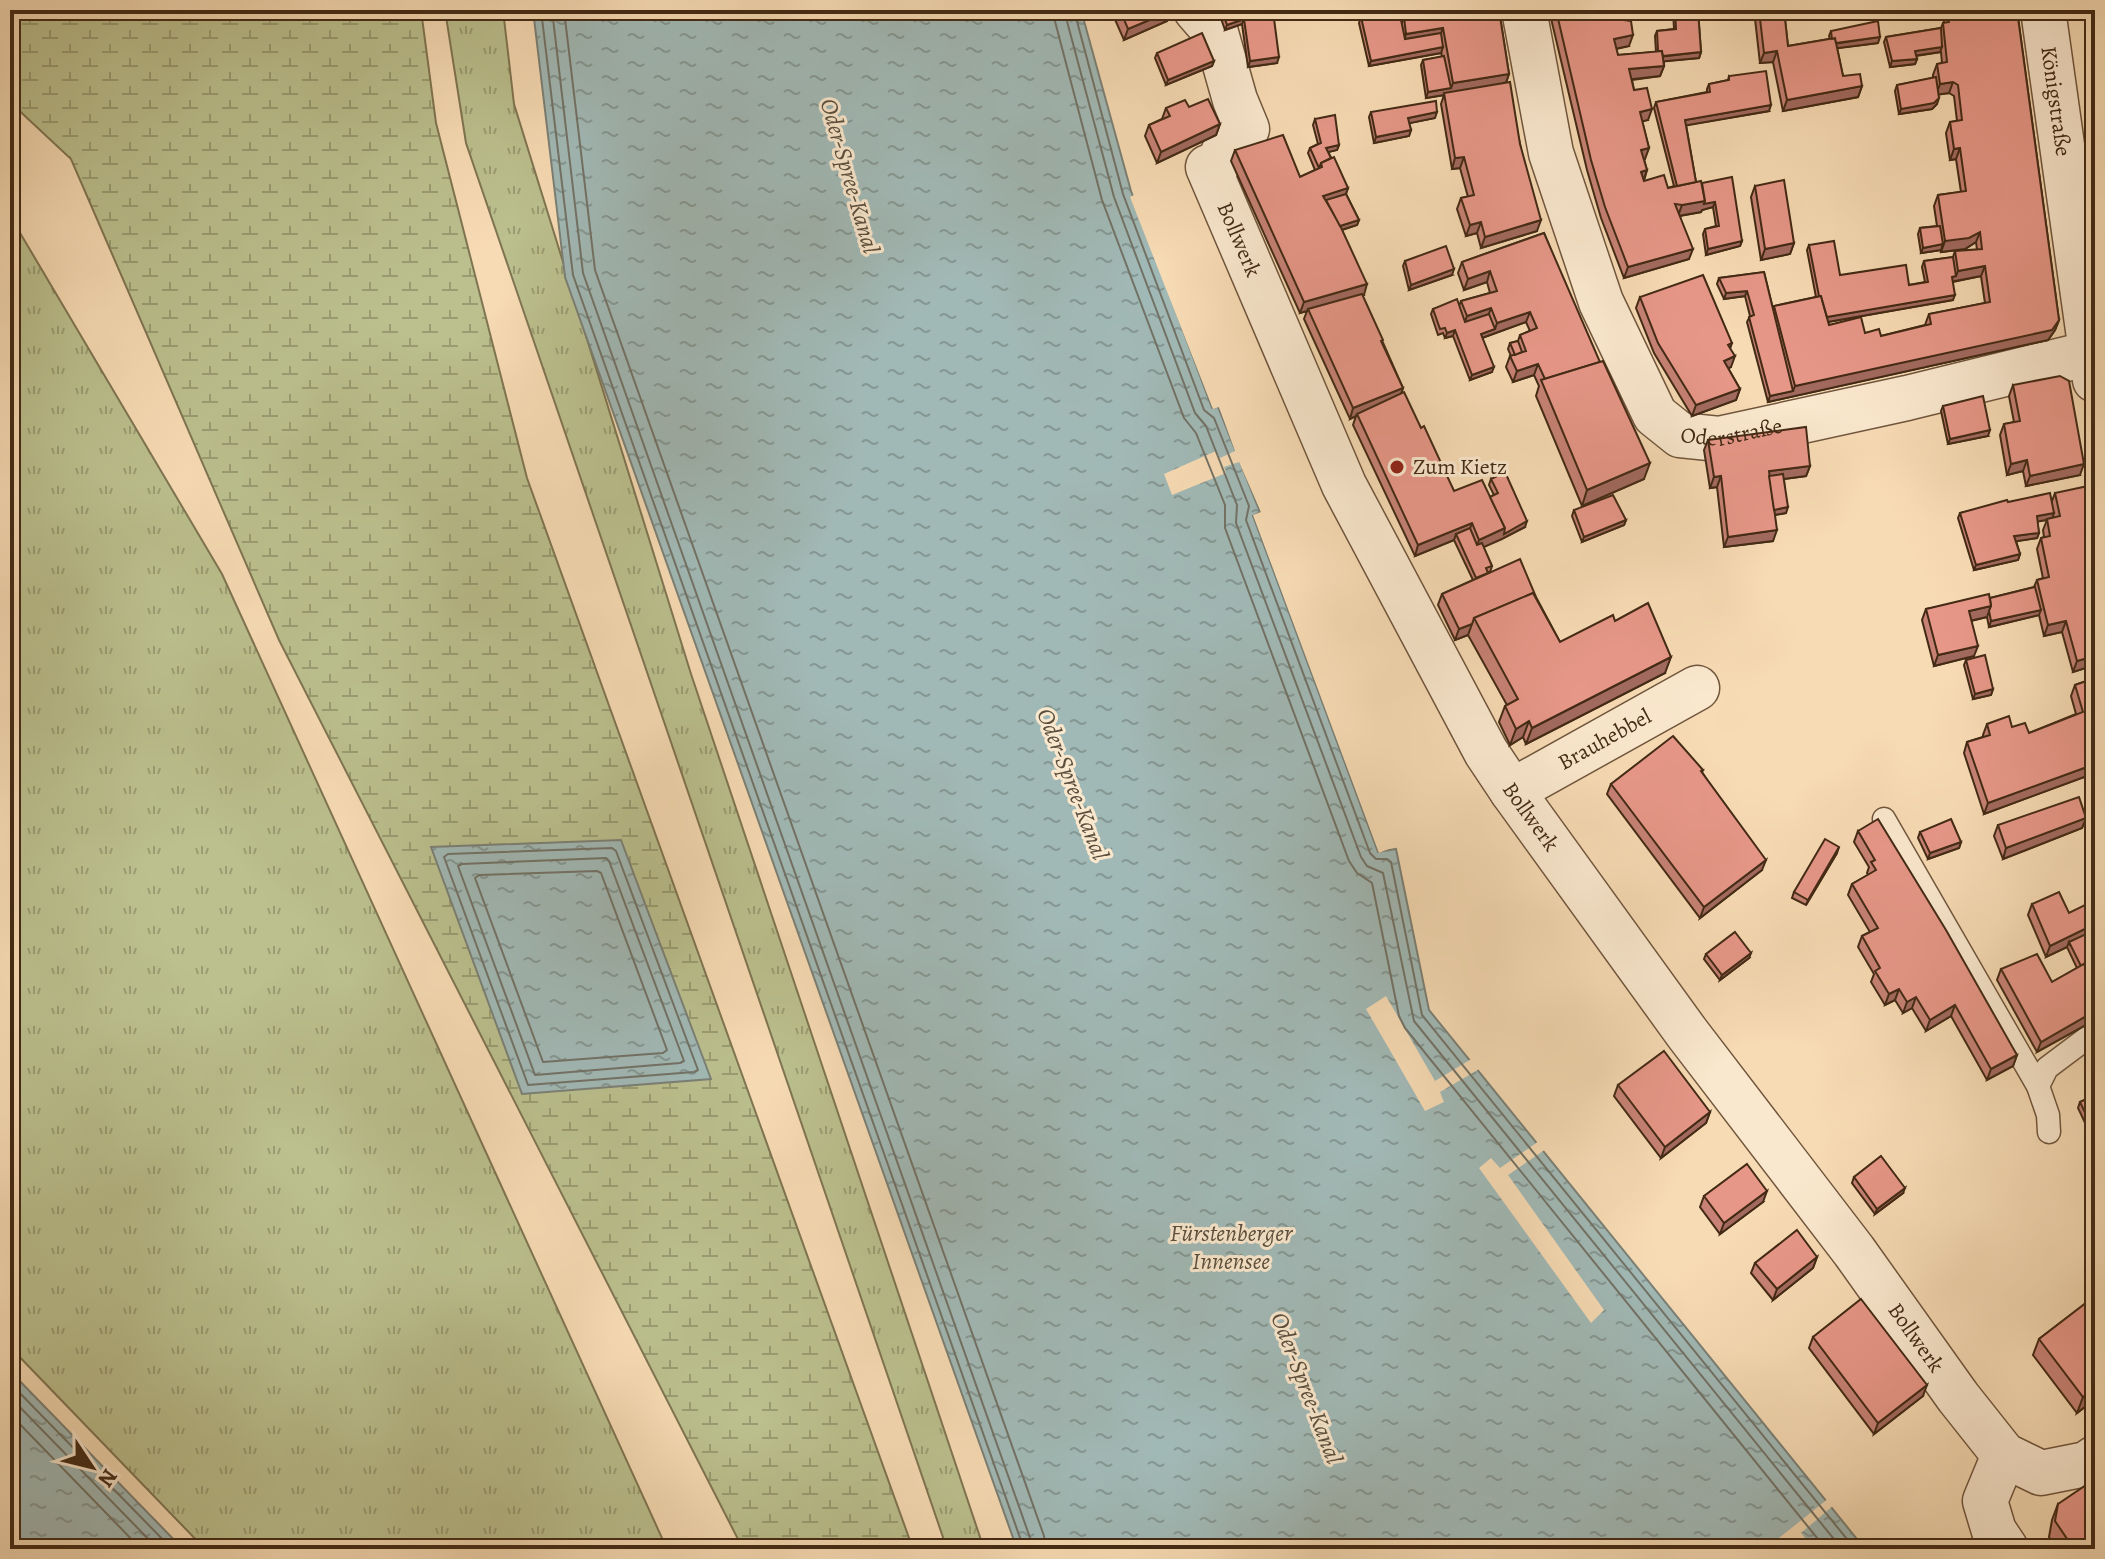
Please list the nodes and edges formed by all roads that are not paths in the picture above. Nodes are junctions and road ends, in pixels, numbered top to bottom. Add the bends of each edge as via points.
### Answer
1 (1196, 10) edge
2 (1524, 10) edge
3 (2043, 10) edge
4 (2077, 113) edge
5 (2093, 362) edge
6 (1697, 688) dead end
7 (1512, 791) junction
8 (1884, 819) dead end
9 (2095, 1032) edge
10 (2038, 1086) junction
11 (2049, 1132) dead end
12 (2004, 1455) junction
13 (2095, 1458) edge
14 (2006, 1549) edge

1 - 7 street, Bollwerk via 1216,33 1247,129 1228,142 1218,164 1208,167 1344,485 1486,752
2 - 5 street, Oderstraße via 1551,153 1601,302 1655,415 1680,435 1719,439
3 - 4 street, Königstraße
4 - 5 street, Königstraße
6 - 7 street, Brauhebbel
7 - 12 street, Bollwerk
8 - 10 lane
9 - 10 lane via 2047,1068
10 - 11 lane
12 - 13 street, Bollwerk via 2041,1473
12 - 14 street via 1985,1501

